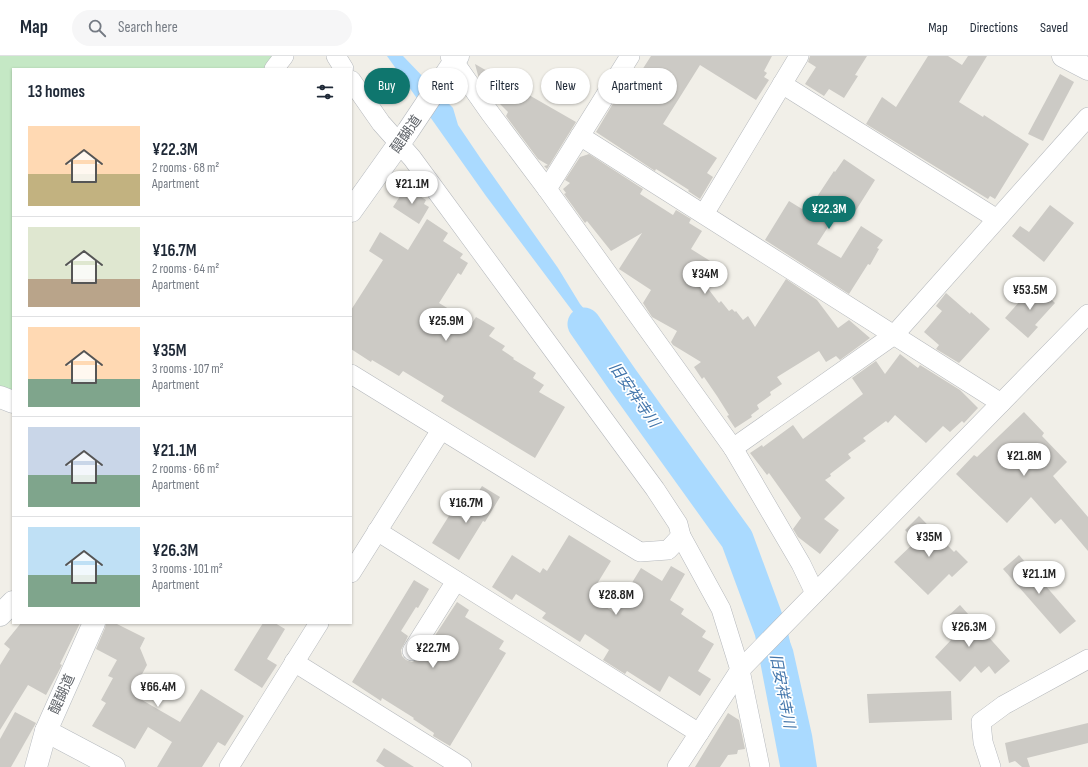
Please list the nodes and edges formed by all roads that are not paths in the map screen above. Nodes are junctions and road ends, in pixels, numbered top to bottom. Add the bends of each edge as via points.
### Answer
1 (284, 56) edge
2 (336, 56) edge
3 (630, 56) edge
4 (799, 56) edge
5 (1063, 56) edge
6 (452, 63) edge
7 (275, 68) edge
8 (343, 68) edge
9 (1088, 69) edge
10 (352, 81) edge
11 (782, 84) junction
12 (1088, 117) edge
13 (580, 136) junction
14 (400, 144) junction
15 (547, 189) junction
16 (352, 210) edge
17 (704, 214) junction
18 (997, 220) junction
19 (1088, 314) edge
20 (894, 335) junction
21 (352, 375) edge
22 (0, 397) edge
23 (12, 402) edge
24 (1001, 403) junction
25 (442, 430) junction
26 (733, 448) junction
27 (377, 531) junction
28 (681, 536) junction
29 (352, 571) edge
30 (456, 581) junction
31 (815, 593) junction
32 (12, 603) edge
33 (0, 615) edge
34 (94, 624) edge
35 (318, 624) edge
36 (412, 651) dead end
37 (1088, 659) edge
38 (294, 662) junction
39 (740, 670) junction
40 (46, 731) junction
41 (698, 733) junction
42 (36, 767) edge
43 (114, 767) edge
44 (228, 767) edge
45 (462, 767) edge
46 (677, 767) edge
47 (760, 767) edge
48 (992, 767) edge

1 - 7 street
2 - 8 street
3 - 13 street
4 - 11 street
5 - 9 main road
6 - 14 main road, 醍醐道
6 - 15 street
10 - 14 street via 381,123
11 - 17 street
11 - 18 street
12 - 18 street
13 - 15 street
13 - 17 street
14 - 16 main road, 醍醐道
14 - 28 street via 655,489 678,524
15 - 26 street
17 - 20 street
18 - 20 street
19 - 24 street
20 - 24 street
20 - 26 street
21 - 25 street
22 - 23 main road
24 - 31 street
25 - 27 street
25 - 28 street via 640,552 668,550
26 - 31 street via 801,564
27 - 29 street
27 - 30 street
28 - 39 street via 721,609
30 - 36 street
30 - 41 street
31 - 39 street
32 - 33 main road
34 - 40 main road, 醍醐道
35 - 38 street
37 - 48 street via 1004,705 981,722 983,742
38 - 44 street
38 - 45 street
39 - 41 street
39 - 47 street
40 - 42 main road, 醍醐道
40 - 43 main road
41 - 46 street

